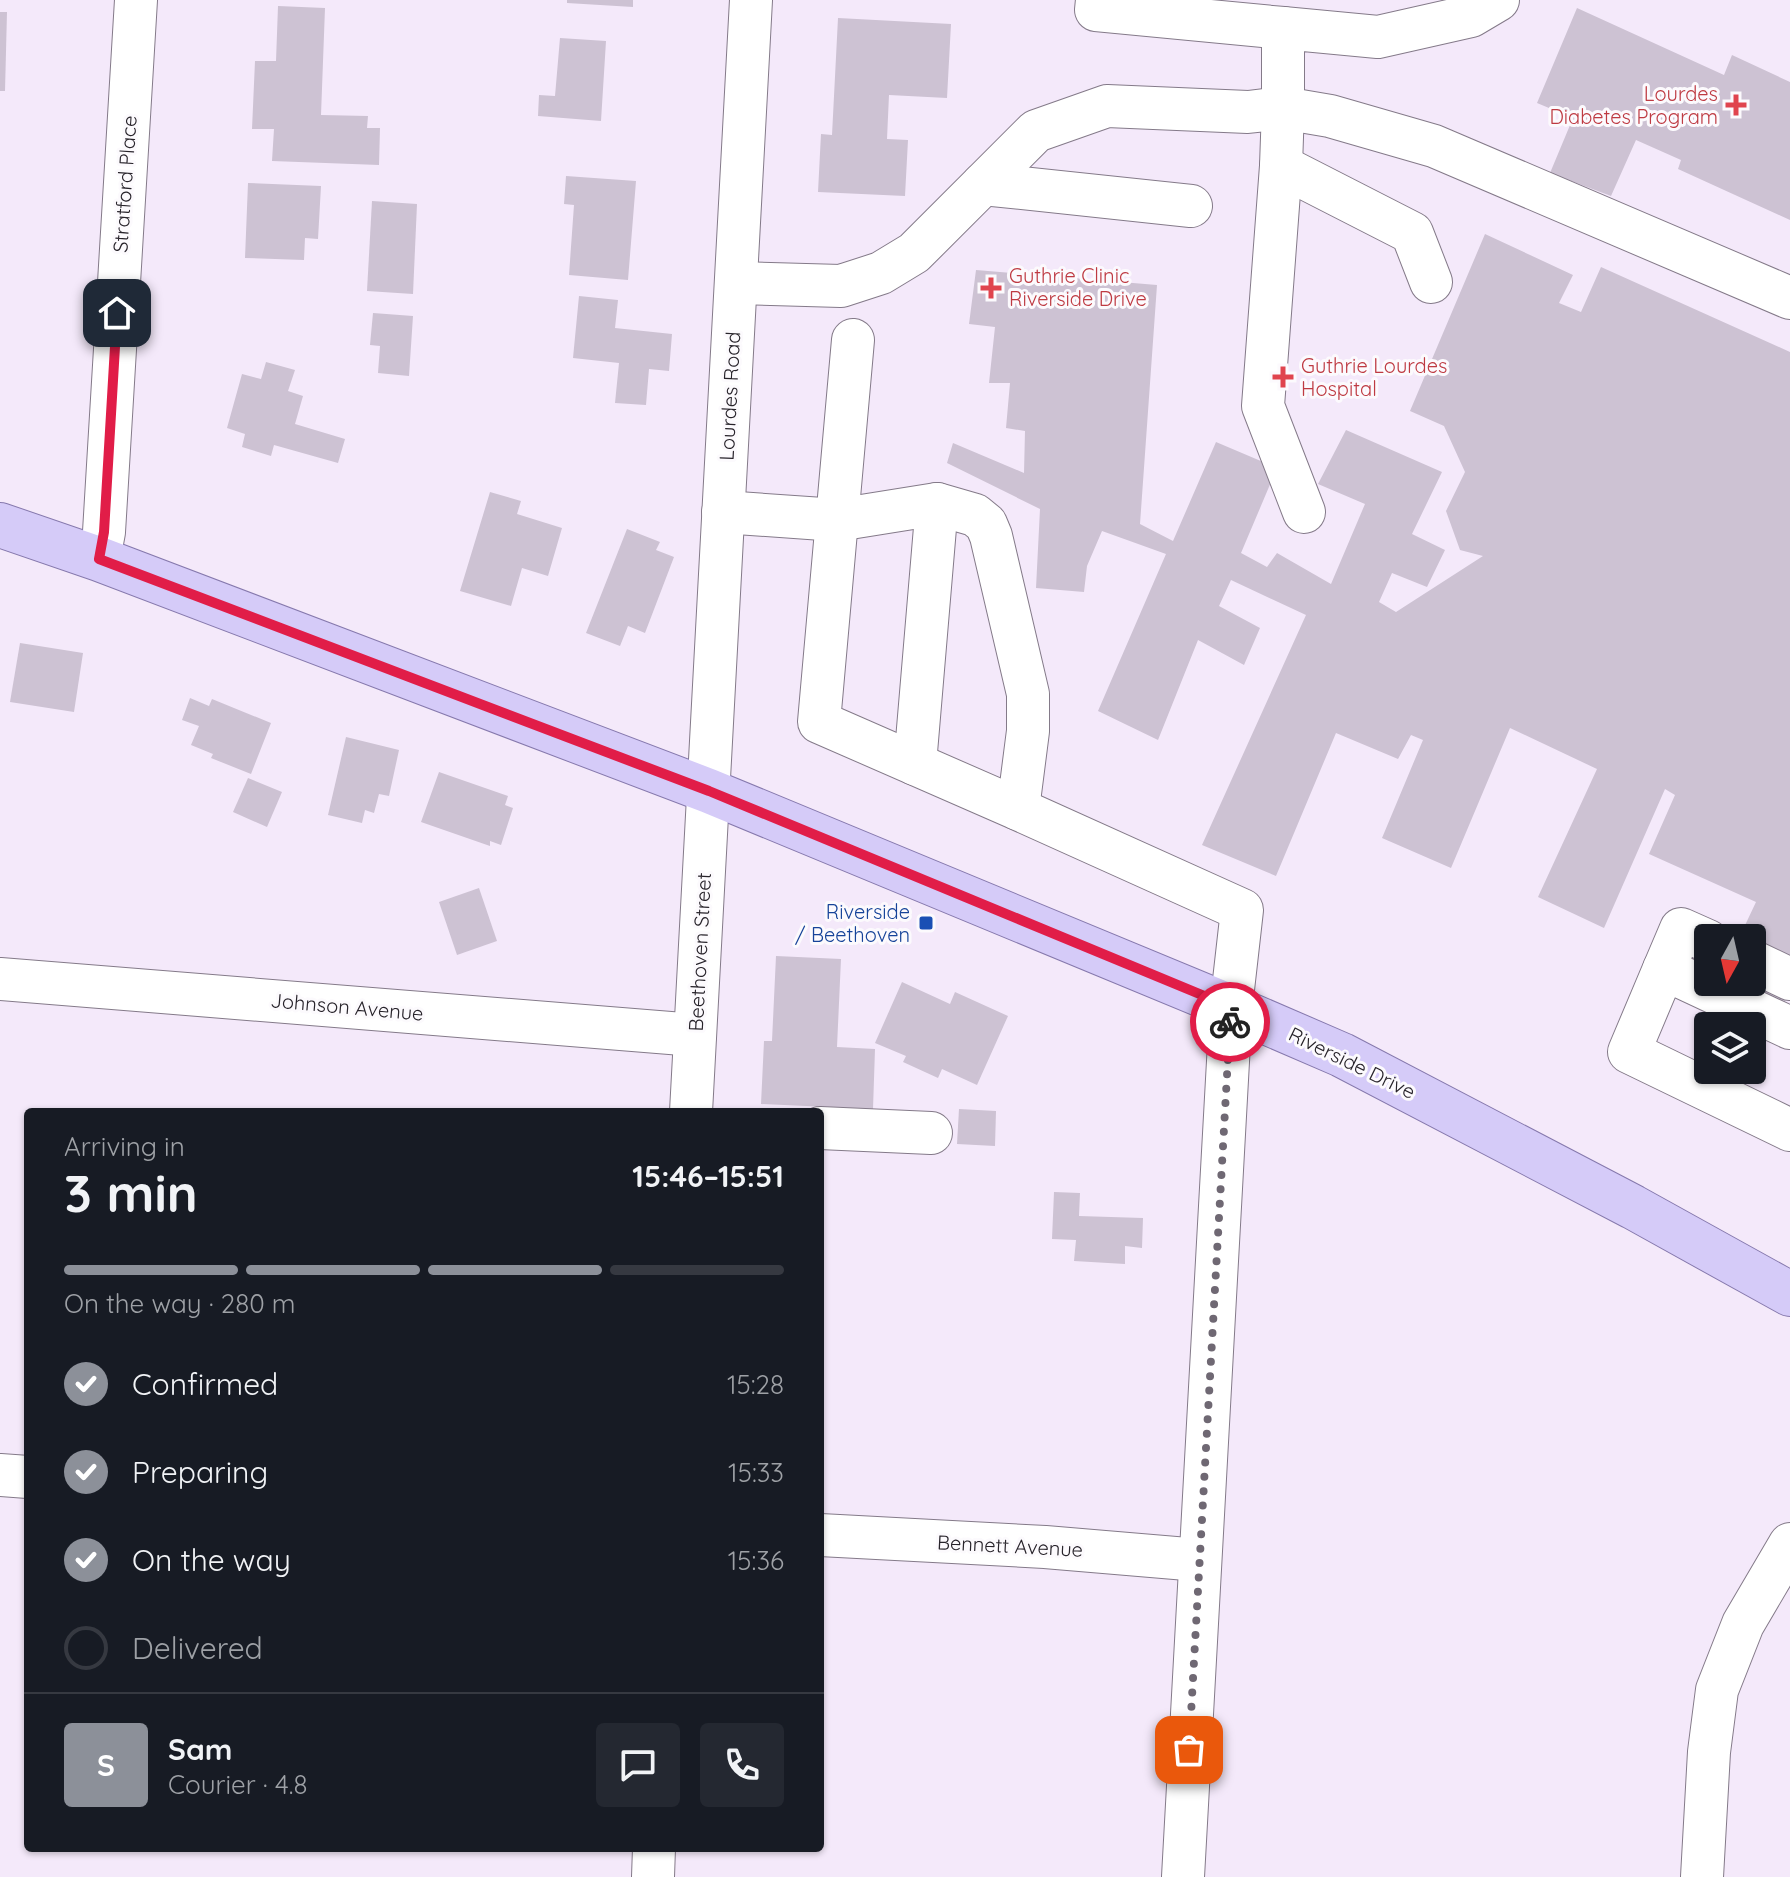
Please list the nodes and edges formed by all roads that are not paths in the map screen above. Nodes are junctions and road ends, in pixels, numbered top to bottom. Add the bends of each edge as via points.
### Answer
1 (136, 0) edge
2 (751, 0) edge
3 (1097, 0) edge
4 (1498, 0) edge
5 (1283, 28) junction
6 (1283, 108) junction
7 (1281, 166) junction
8 (983, 184) junction
9 (1191, 206) dead end
10 (1431, 282) dead end
11 (736, 283) junction
12 (1790, 298) edge
13 (853, 340) dead end
14 (937, 504) junction
15 (723, 512) junction
16 (1304, 512) dead end
17 (837, 520) junction
18 (0, 525) edge
19 (99, 559) junction
20 (915, 764) junction
21 (709, 791) junction
22 (1018, 809) junction
23 (1694, 935) edge
24 (1766, 968) edge
25 (1664, 969) junction
26 (0, 979) edge
27 (1790, 979) edge
28 (1231, 1007) junction
29 (1790, 1028) edge
30 (695, 1035) junction
31 (691, 1108) edge
32 (824, 1128) edge
33 (1790, 1130) edge
34 (931, 1133) dead end
35 (1790, 1294) edge
36 (0, 1475) edge
37 (24, 1477) edge
38 (824, 1535) edge
39 (1790, 1544) edge
40 (1199, 1560) junction
41 (654, 1852) edge
42 (653, 1877) edge
43 (1183, 1877) edge
44 (1702, 1877) edge

1 - 19 street, Stratford Place
2 - 11 street, Lourdes Road
3 - 5 street via 1096,10
4 - 5 street via 1471,16 1378,37
5 - 6 street
6 - 7 street
6 - 8 street via 1248,112 1107,106 1036,131
6 - 12 street via 1434,146
7 - 10 street via 1412,233
7 - 16 street via 1263,406
8 - 9 street
8 - 11 street via 914,253 881,273 841,286
11 - 15 street, Lourdes Road
13 - 17 street
14 - 17 street
14 - 20 street
14 - 22 street via 975,515 991,536 1028,694
15 - 17 street
15 - 21 street, Lourdes Road
17 - 20 street via 819,722
18 - 19 main road, Riverside Drive
19 - 21 main road, Riverside Drive
20 - 22 street
21 - 28 main road, Riverside Drive
21 - 30 street, Beethoven Street
22 - 28 street via 1242,910
23 - 25 street via 1681,929
24 - 27 street
25 - 29 street
25 - 33 street via 1629,1052
26 - 30 street, Johnson Avenue
28 - 35 main road, Riverside Drive via 1342,1055
28 - 40 street
30 - 31 street, Beethoven Street
32 - 34 street
36 - 37 street
38 - 40 street, Bennett Avenue
39 - 44 street via 1743,1624 1717,1690
40 - 43 street
41 - 42 street

